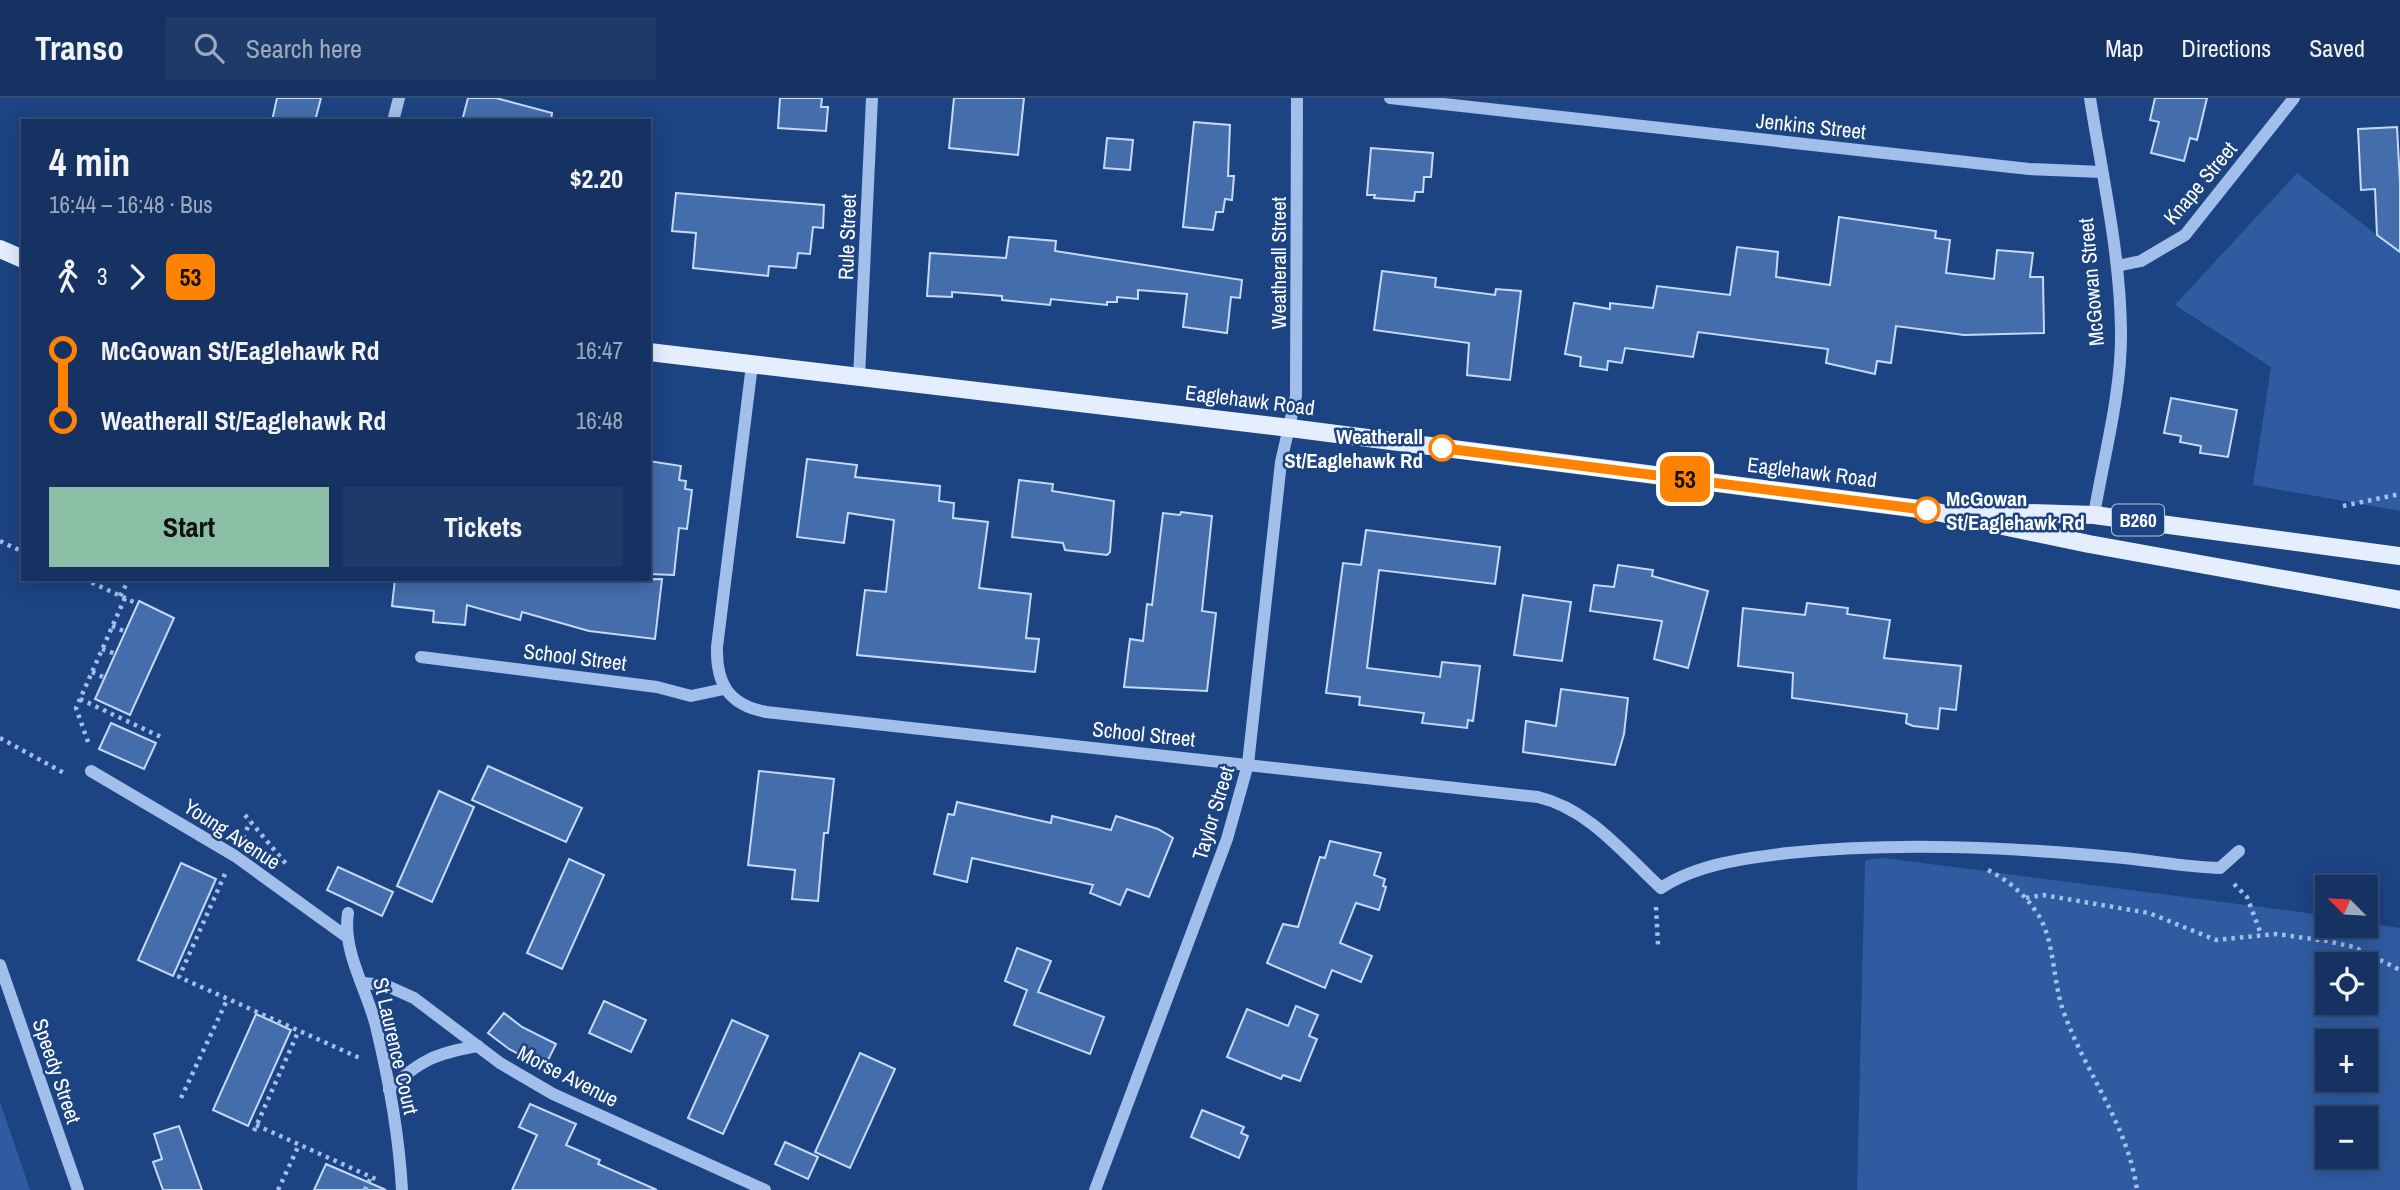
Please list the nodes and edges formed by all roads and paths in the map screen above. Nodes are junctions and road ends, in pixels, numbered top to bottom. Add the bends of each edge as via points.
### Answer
1 (399, 98) edge
2 (872, 98) edge
3 (1297, 98) edge
4 (1390, 98) edge
5 (2090, 98) edge
6 (2294, 98) edge
7 (394, 119) edge
8 (2102, 172) junction
9 (0, 249) edge
10 (21, 258) edge
11 (2117, 266) junction
12 (651, 352) edge
13 (752, 365) junction
14 (859, 377) junction
15 (1290, 428) junction
16 (2400, 494) edge
17 (2343, 506) dead end
18 (1927, 510) junction
19 (2094, 515) junction
20 (0, 541) edge
21 (2089, 544) junction
22 (21, 551) edge
23 (2400, 556) edge
24 (98, 582) edge
25 (126, 585) dead end
26 (123, 597) junction
27 (2400, 600) edge
28 (138, 604) dead end
29 (112, 626) junction
30 (126, 632) dead end
31 (102, 649) junction
32 (116, 654) dead end
33 (421, 657) dead end
34 (92, 672) junction
35 (105, 678) dead end
36 (724, 689) junction
37 (80, 699) junction
38 (161, 737) dead end
39 (0, 738) edge
40 (88, 742) dead end
41 (1248, 764) junction
42 (91, 771) dead end
43 (64, 773) dead end
44 (250, 822) dead end
45 (240, 845) dead end
46 (2239, 851) dead end
47 (2220, 868) junction
48 (228, 869) dead end
49 (1984, 869) dead end
50 (1661, 888) junction
51 (2026, 898) junction
52 (348, 913) dead end
53 (2261, 934) junction
54 (347, 937) junction
55 (1658, 945) dead end
56 (0, 964) edge
57 (2400, 970) edge
58 (363, 983) junction
59 (228, 998) junction
60 (299, 1030) junction
61 (478, 1046) junction
62 (385, 1070) junction
63 (389, 1090) junction
64 (181, 1098) dead end
65 (299, 1145) junction
66 (371, 1177) junction
67 (78, 1190) edge
68 (278, 1190) edge
69 (365, 1190) edge
70 (402, 1190) edge
71 (765, 1190) edge
72 (1096, 1190) edge
73 (2137, 1190) edge

1 - 7 street
2 - 14 street, Rule Street
3 - 15 street, Weatherall Street via 1297,362
4 - 8 street, Jenkins Street via 2029,169
5 - 8 street, McGowan Street
6 - 11 street, Knape Street via 2185,235 2141,261
8 - 11 street, McGowan Street
9 - 10 main road
11 - 19 street, McGowan Street via 2118,380
12 - 13 main road, Eaglehawk Road / B260
13 - 14 main road, Eaglehawk Road / B260
13 - 36 street via 717,647
14 - 15 main road, Eaglehawk Road / B260
15 - 18 main road, Eaglehawk Road / B260
15 - 41 street, Taylor Street via 1279,476
16 - 17 path
18 - 19 main road, Eaglehawk Road / B260
18 - 21 main road, Eaglehawk Road / B260
19 - 21 main road, McGowan Street
19 - 23 main road, Eaglehawk Road / B260
20 - 22 path
21 - 27 main road, Eaglehawk Road / B260
24 - 26 path
25 - 26 path
26 - 28 path
26 - 29 path
29 - 30 path
29 - 31 path
31 - 32 path
31 - 34 path
33 - 36 street, School Street via 657,687 691,696
34 - 35 path
34 - 37 path
36 - 41 street, School Street via 738,704 766,712
37 - 38 path
37 - 40 path via 76,708
39 - 43 path
41 - 50 street, School Street via 1485,789 1553,801 1594,826
41 - 72 street, Taylor Street via 1227,839
42 - 54 street, Young Avenue via 235,856
44 - 45 path
46 - 47 street
47 - 50 street via 1942,846 1848,847 1755,857 1702,869
47 - 53 path via 2247,897
48 - 59 path via 179,978
49 - 51 path
50 - 55 path via 1656,911
51 - 53 path via 2043,895 2149,914 2216,940
51 - 73 path via 2047,934 2062,1010 2122,1133
52 - 54 street, St Laurence Court
53 - 57 path via 2290,934 2354,947
54 - 58 street, St Laurence Court
56 - 67 street, Speedy Street
58 - 61 street, Morse Avenue via 385,985 414,998
58 - 62 street, St Laurence Court
59 - 60 path
59 - 64 path
60 - 62 path
60 - 65 path via 255,1128
61 - 63 street via 422,1061
61 - 71 street, Morse Avenue via 553,1094
62 - 63 street, St Laurence Court
63 - 70 street, St Laurence Court
65 - 66 path
65 - 68 path
66 - 69 path
66 - 70 path

